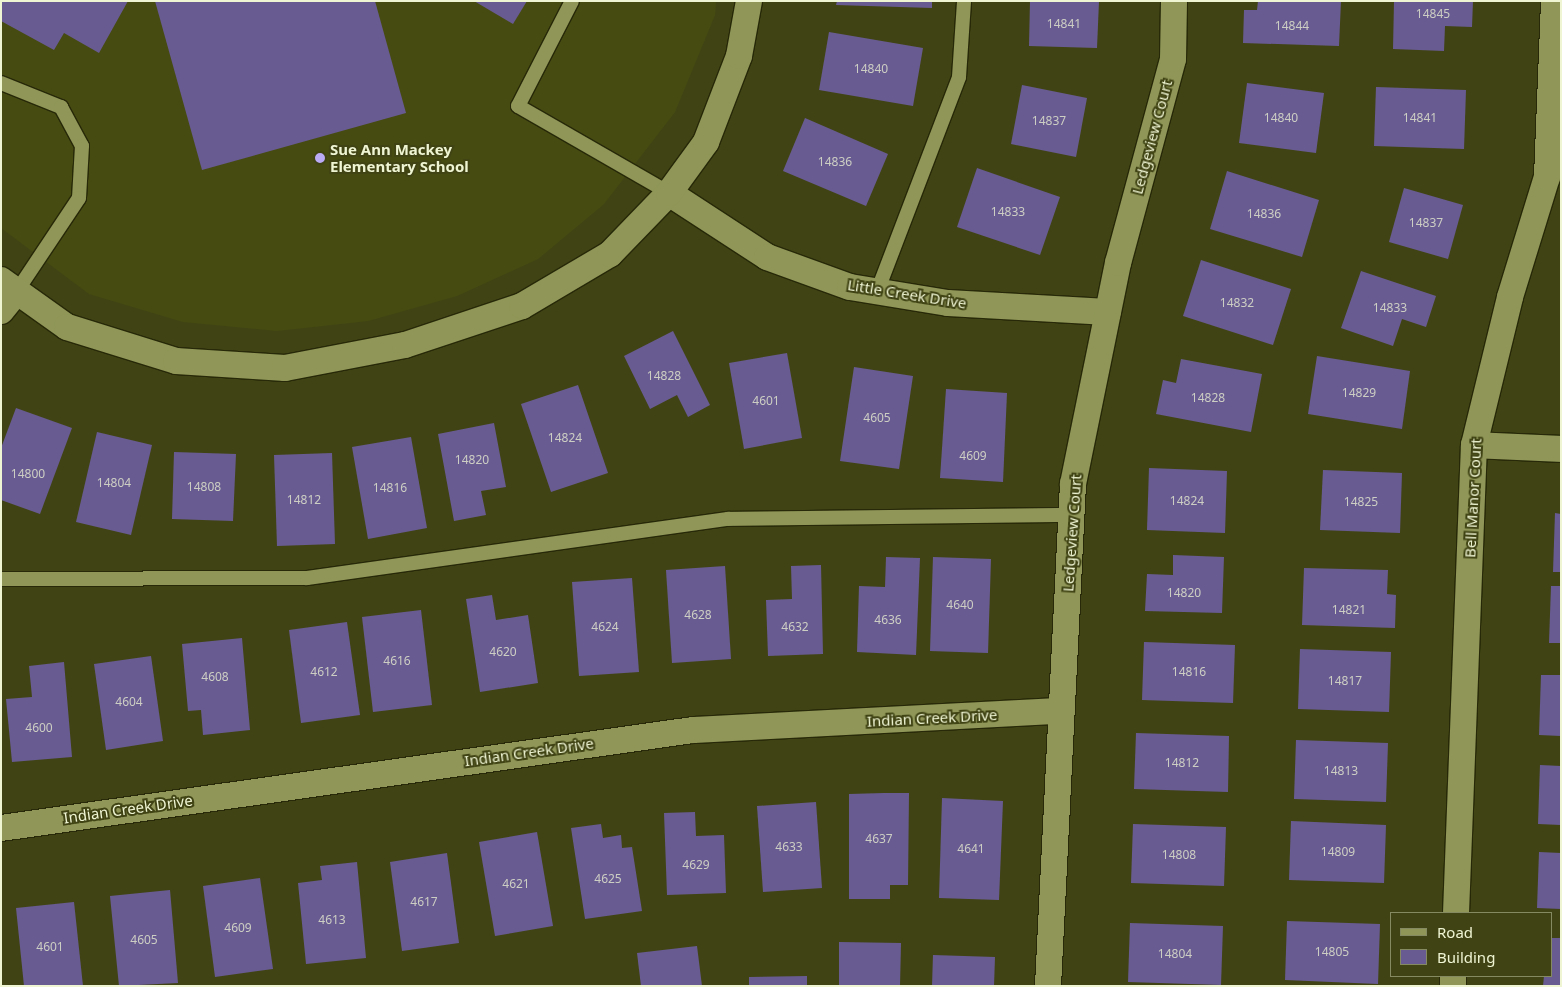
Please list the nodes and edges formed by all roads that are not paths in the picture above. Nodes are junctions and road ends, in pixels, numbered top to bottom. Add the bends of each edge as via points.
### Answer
1 (572, 1) edge
2 (749, 1) edge
3 (964, 1) edge
4 (1174, 1) edge
5 (1554, 1) edge
6 (1, 83) edge
7 (669, 193) junction
8 (877, 292) junction
9 (7, 294) edge
10 (1108, 312) junction
11 (1474, 445) junction
12 (1561, 449) edge
13 (1072, 515) junction
14 (1, 579) edge
15 (1060, 711) junction
16 (1, 828) edge
17 (1456, 912) edge
18 (1048, 986) edge

1 - 7 lane via 518,106
2 - 7 street via 739,56 706,142
3 - 8 lane via 959,77
4 - 10 street, Ledgeview Court via 1173,58
5 - 11 street, Bell Manor Court via 1547,177 1510,297
6 - 9 lane via 61,107 82,146 79,198
7 - 8 street, Little Creek Drive via 767,257 850,287
7 - 9 street via 610,254 522,306 405,345 285,368 176,361 67,327
8 - 10 street, Little Creek Drive via 948,303
10 - 13 street, Ledgeview Court via 1073,484
11 - 12 street
11 - 17 street, Bell Manor Court
13 - 14 lane via 728,520 307,578
13 - 15 street, Ledgeview Court
15 - 16 street, Indian Creek Drive via 693,730
15 - 18 street, Ledgeview Court

